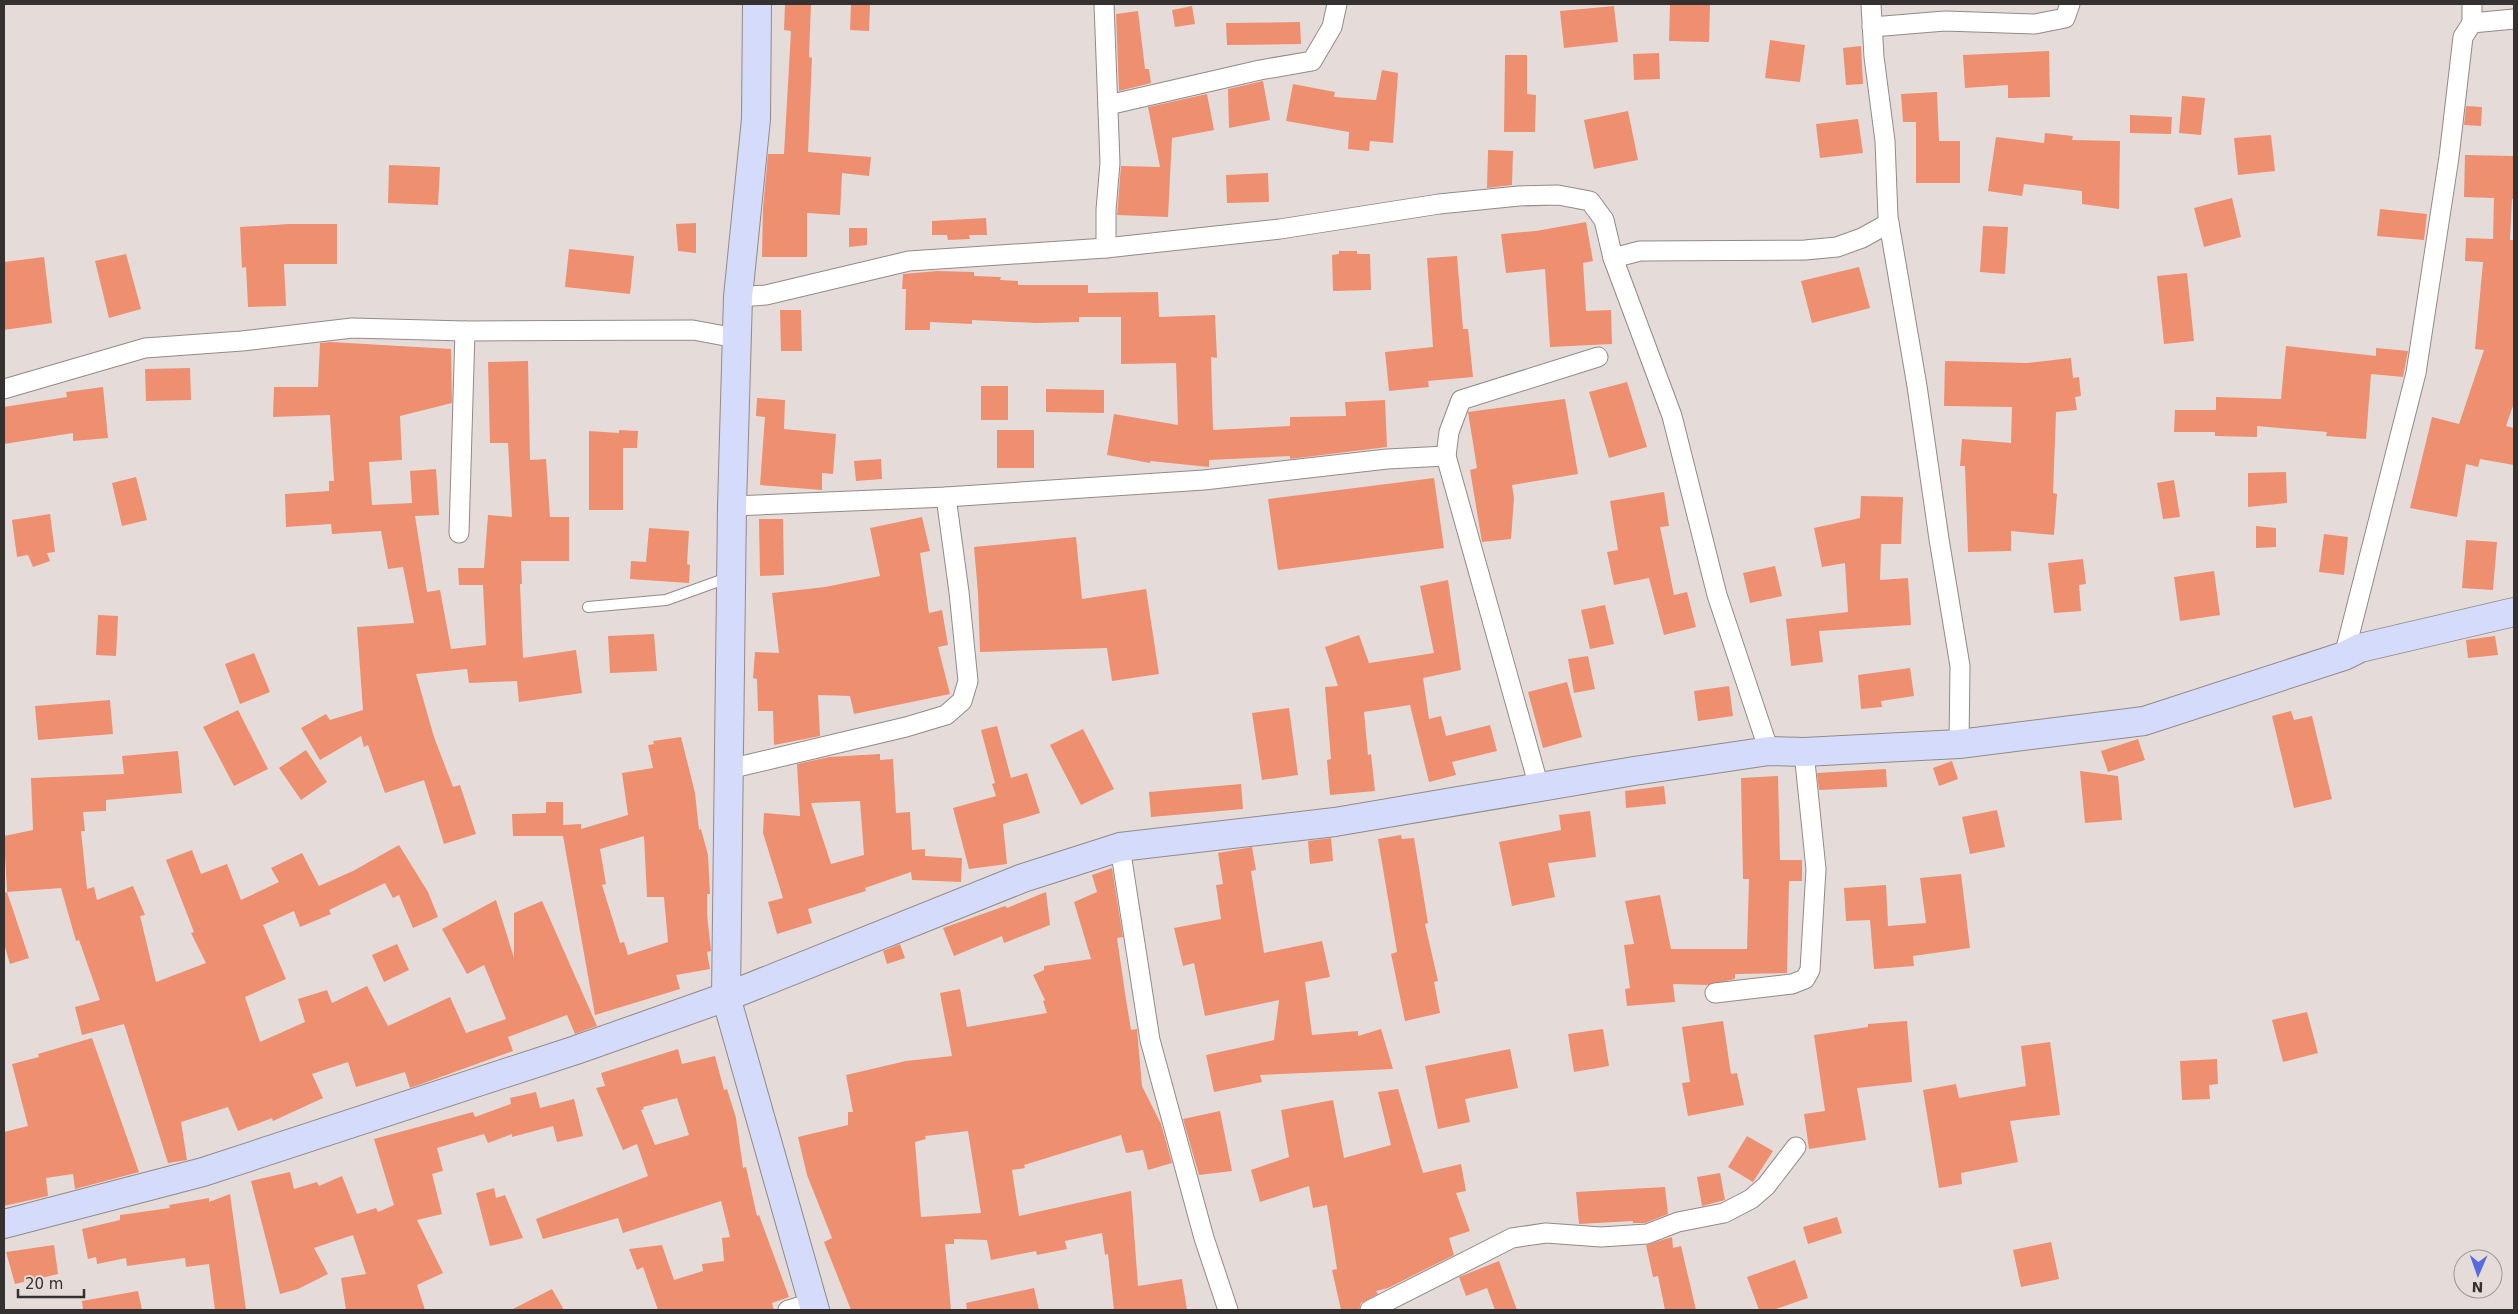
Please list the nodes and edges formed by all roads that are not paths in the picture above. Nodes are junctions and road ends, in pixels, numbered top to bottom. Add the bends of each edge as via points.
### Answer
1 (757, 4) edge
2 (1104, 4) edge
3 (1337, 4) edge
4 (1871, 4) edge
5 (2070, 4) edge
6 (2472, 4) edge
7 (2514, 19) edge
8 (2472, 24) junction
9 (1872, 27) junction
10 (1108, 105) junction
11 (1889, 223) junction
12 (1106, 248) junction
13 (1613, 258) junction
14 (738, 297) junction
15 (465, 331) junction
16 (736, 338) junction
17 (1598, 357) dead end
18 (4, 389) edge
19 (1446, 456) junction
20 (946, 497) junction
21 (732, 506) junction
22 (459, 533) dead end
23 (731, 577) junction
24 (588, 608) dead end
25 (2514, 612) edge
26 (2344, 656) junction
27 (1959, 744) junction
28 (1769, 751) junction
29 (1804, 752) junction
30 (729, 769) junction
31 (1540, 787) junction
32 (1120, 847) junction
33 (1714, 993) dead end
34 (726, 997) junction
35 (1796, 1147) dead end
36 (4, 1224) edge
37 (805, 1308) edge
38 (1228, 1310) edge
39 (1370, 1310) edge

1 - 14 main road via 756,119
2 - 10 street
3 - 10 street via 1332,27 1312,61
4 - 9 street
5 - 9 street via 2065,18 2035,24 1945,21
6 - 8 street
7 - 8 street
8 - 26 street via 2463,38 2449,157 2416,373
9 - 11 street via 1885,141
10 - 12 street via 1110,163
11 - 13 street via 1837,247 1640,251
11 - 27 street via 1960,666
12 - 13 street via 1280,229 1439,204 1558,195 1590,201 1604,220
12 - 14 street via 909,261 766,295
13 - 28 street via 1672,416 1717,595
14 - 16 main road
15 - 16 street via 693,330
15 - 18 street via 352,328 145,348
15 - 22 street
16 - 21 main road
17 - 19 street via 1461,400 1449,432
19 - 20 street via 1368,461 1204,480
19 - 31 street
20 - 21 street
20 - 30 street via 960,592 968,682 962,702 946,715 906,727
21 - 23 main road
23 - 24 lane via 666,600
23 - 30 main road
25 - 26 main road via 2360,648
26 - 27 main road via 2144,721
27 - 29 main road
28 - 29 main road
28 - 31 main road
29 - 33 street via 1816,869 1810,970 1805,979 1792,984
30 - 34 main road
31 - 32 main road via 1335,822
32 - 34 main road via 1023,878
32 - 38 street via 1150,1040 1204,1238
34 - 36 main road via 567,1053 203,1172
34 - 37 main road
35 - 39 street via 1766,1186 1751,1199 1724,1213 1678,1222 1647,1234 1601,1237 1546,1233 1512,1238

